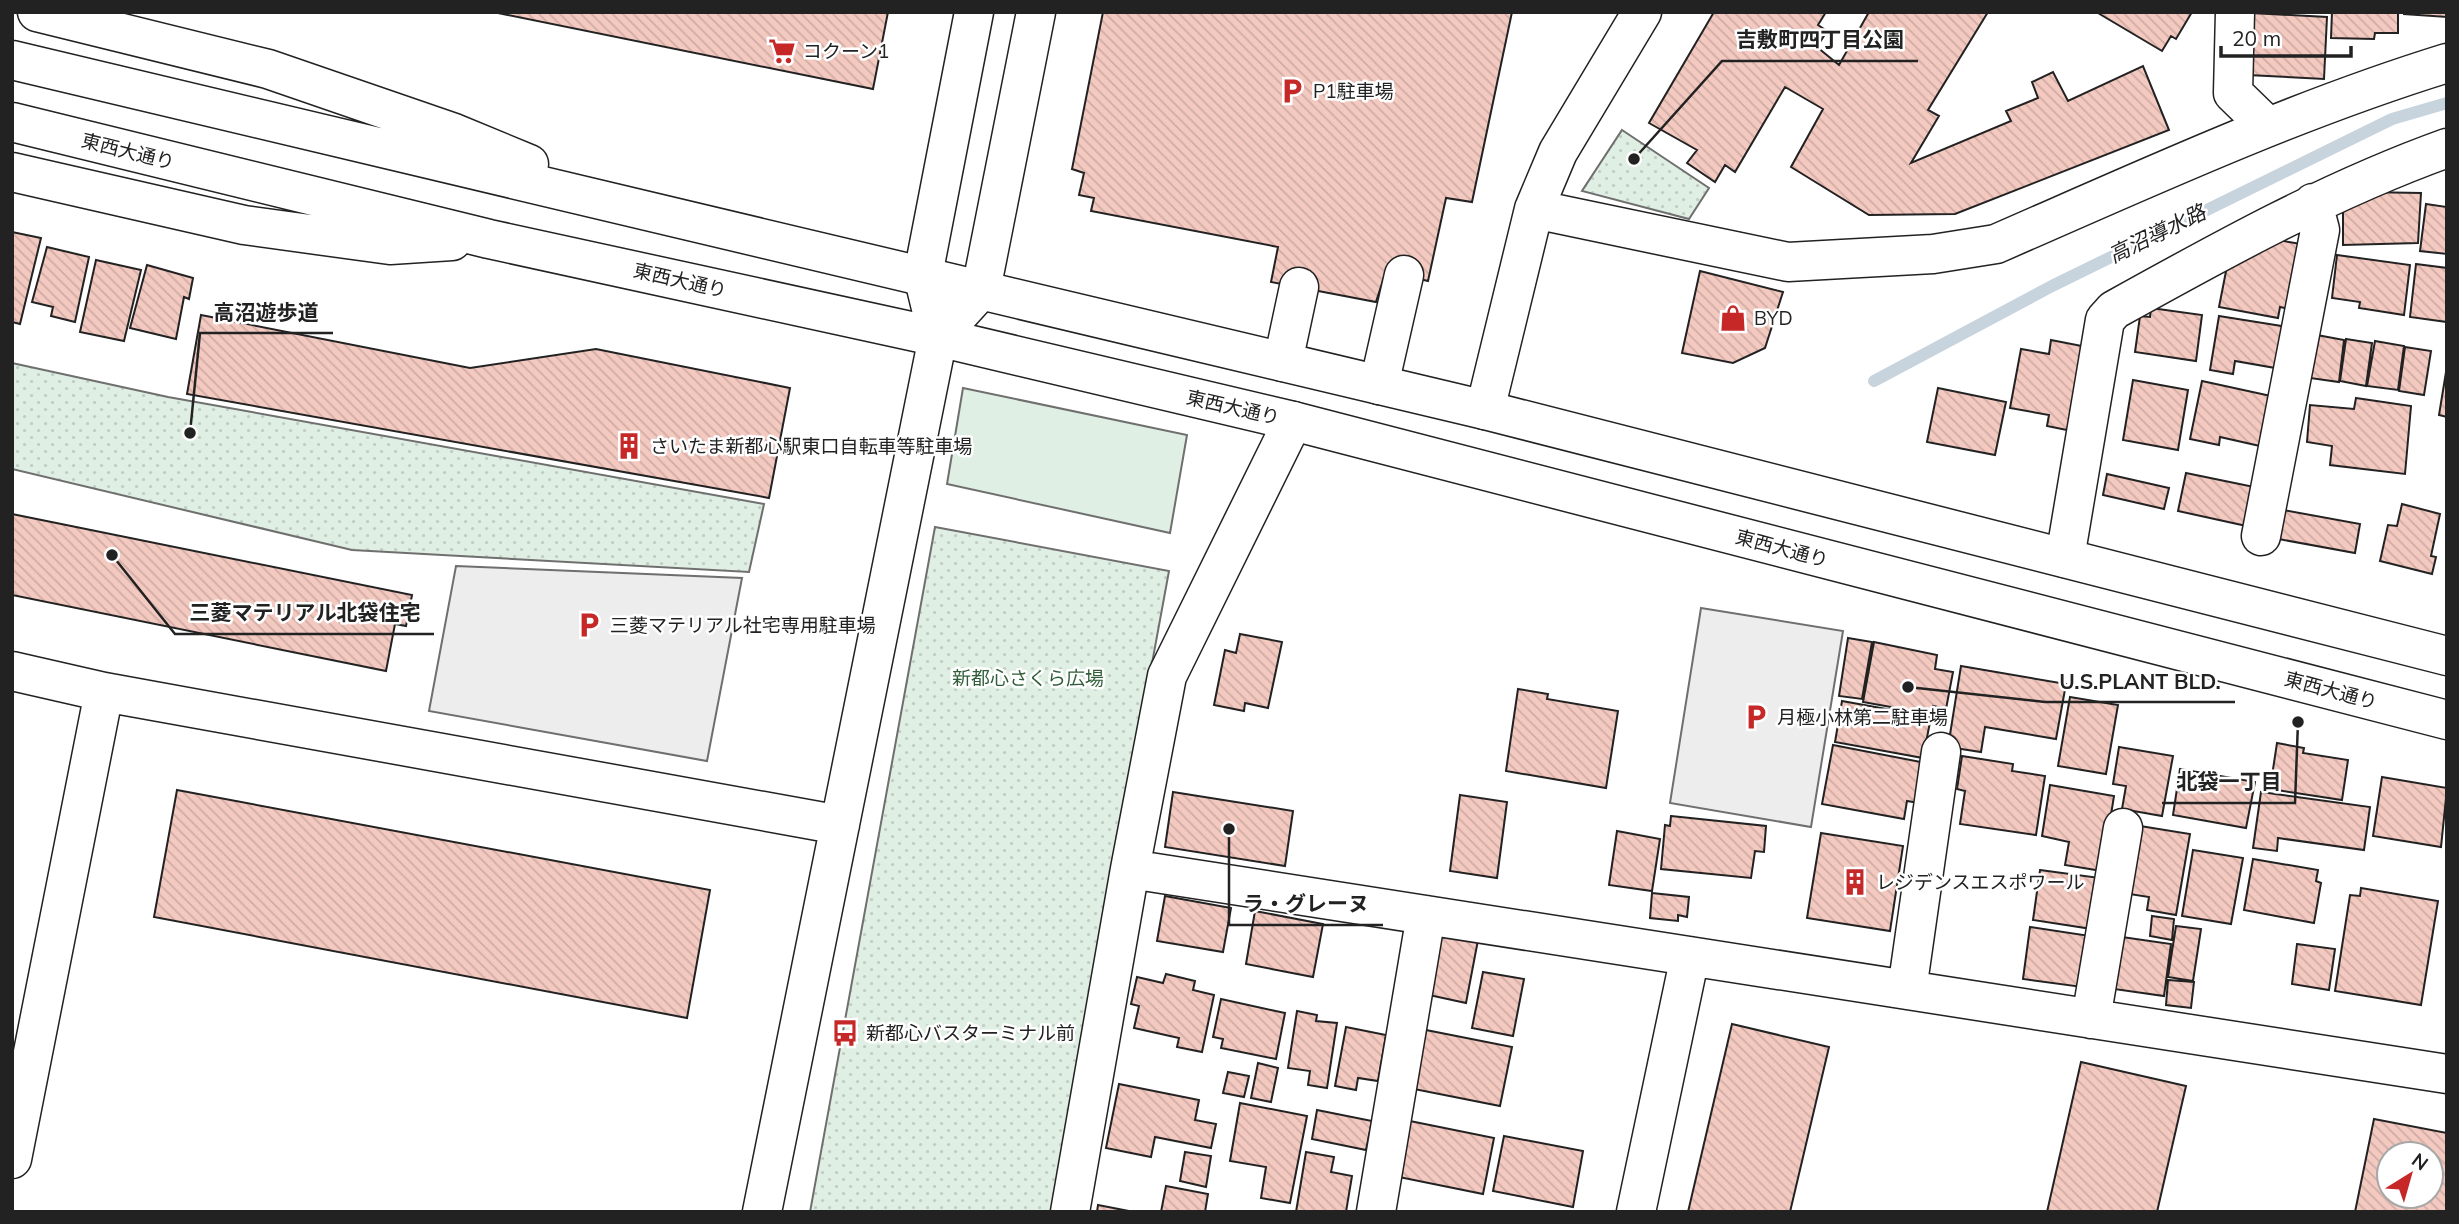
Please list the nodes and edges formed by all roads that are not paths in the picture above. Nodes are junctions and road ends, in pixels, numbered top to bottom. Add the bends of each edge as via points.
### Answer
1 (37, 12) edge
2 (974, 12) edge
3 (1036, 12) edge
4 (1642, 12) edge
5 (2235, 12) edge
6 (12, 60) edge
7 (2447, 63) edge
8 (12, 122) edge
9 (2267, 126) junction
10 (2447, 148) edge
11 (12, 172) edge
12 (2313, 203) junction
13 (631, 207) junction
14 (1534, 209) junction
15 (489, 239) junction
16 (923, 275) junction
17 (1404, 275) dead end
18 (1299, 287) dead end
19 (981, 290) junction
20 (939, 337) junction
21 (1283, 362) junction
22 (1379, 385) junction
23 (1485, 410) junction
24 (1293, 422) junction
25 (2261, 536) dead end
26 (2065, 558) junction
27 (2447, 656) edge
28 (12, 671) edge
29 (104, 692) junction
30 (2447, 720) edge
31 (1941, 752) dead end
32 (839, 825) junction
33 (2123, 828) dead end
34 (1130, 869) junction
35 (1426, 915) junction
36 (1690, 956) junction
37 (1907, 990) junction
38 (2091, 1019) junction
39 (2447, 1074) edge
40 (12, 1159) edge
41 (762, 1212) edge
42 (1070, 1212) edge
43 (1376, 1212) edge
44 (1636, 1212) edge

1 - 13 street via 268,69 454,133
2 - 16 street
3 - 19 street
4 - 14 street via 1558,152
5 - 9 street via 2234,93
6 - 13 street
7 - 9 street
8 - 15 street, 東西大通り
9 - 14 street via 1996,244 1944,253 1788,262
10 - 12 street
11 - 15 street via 244,225 390,245
12 - 25 street via 2320,230
12 - 26 street via 2114,310 2105,320
13 - 16 street
14 - 23 street
15 - 20 street, 東西大通り
16 - 19 street
16 - 20 street
17 - 22 street
18 - 21 street
19 - 20 street
19 - 21 street
20 - 24 street, 東西大通り
20 - 32 street
21 - 22 street
22 - 23 street
23 - 26 street
24 - 30 street, 東西大通り
24 - 34 street via 1167,676
26 - 27 street
28 - 29 street
29 - 32 street
29 - 40 street
31 - 37 street
32 - 41 street
33 - 38 street
34 - 35 street
34 - 42 street
35 - 36 street
35 - 43 street
36 - 37 street
36 - 44 street
37 - 38 street
38 - 39 street

